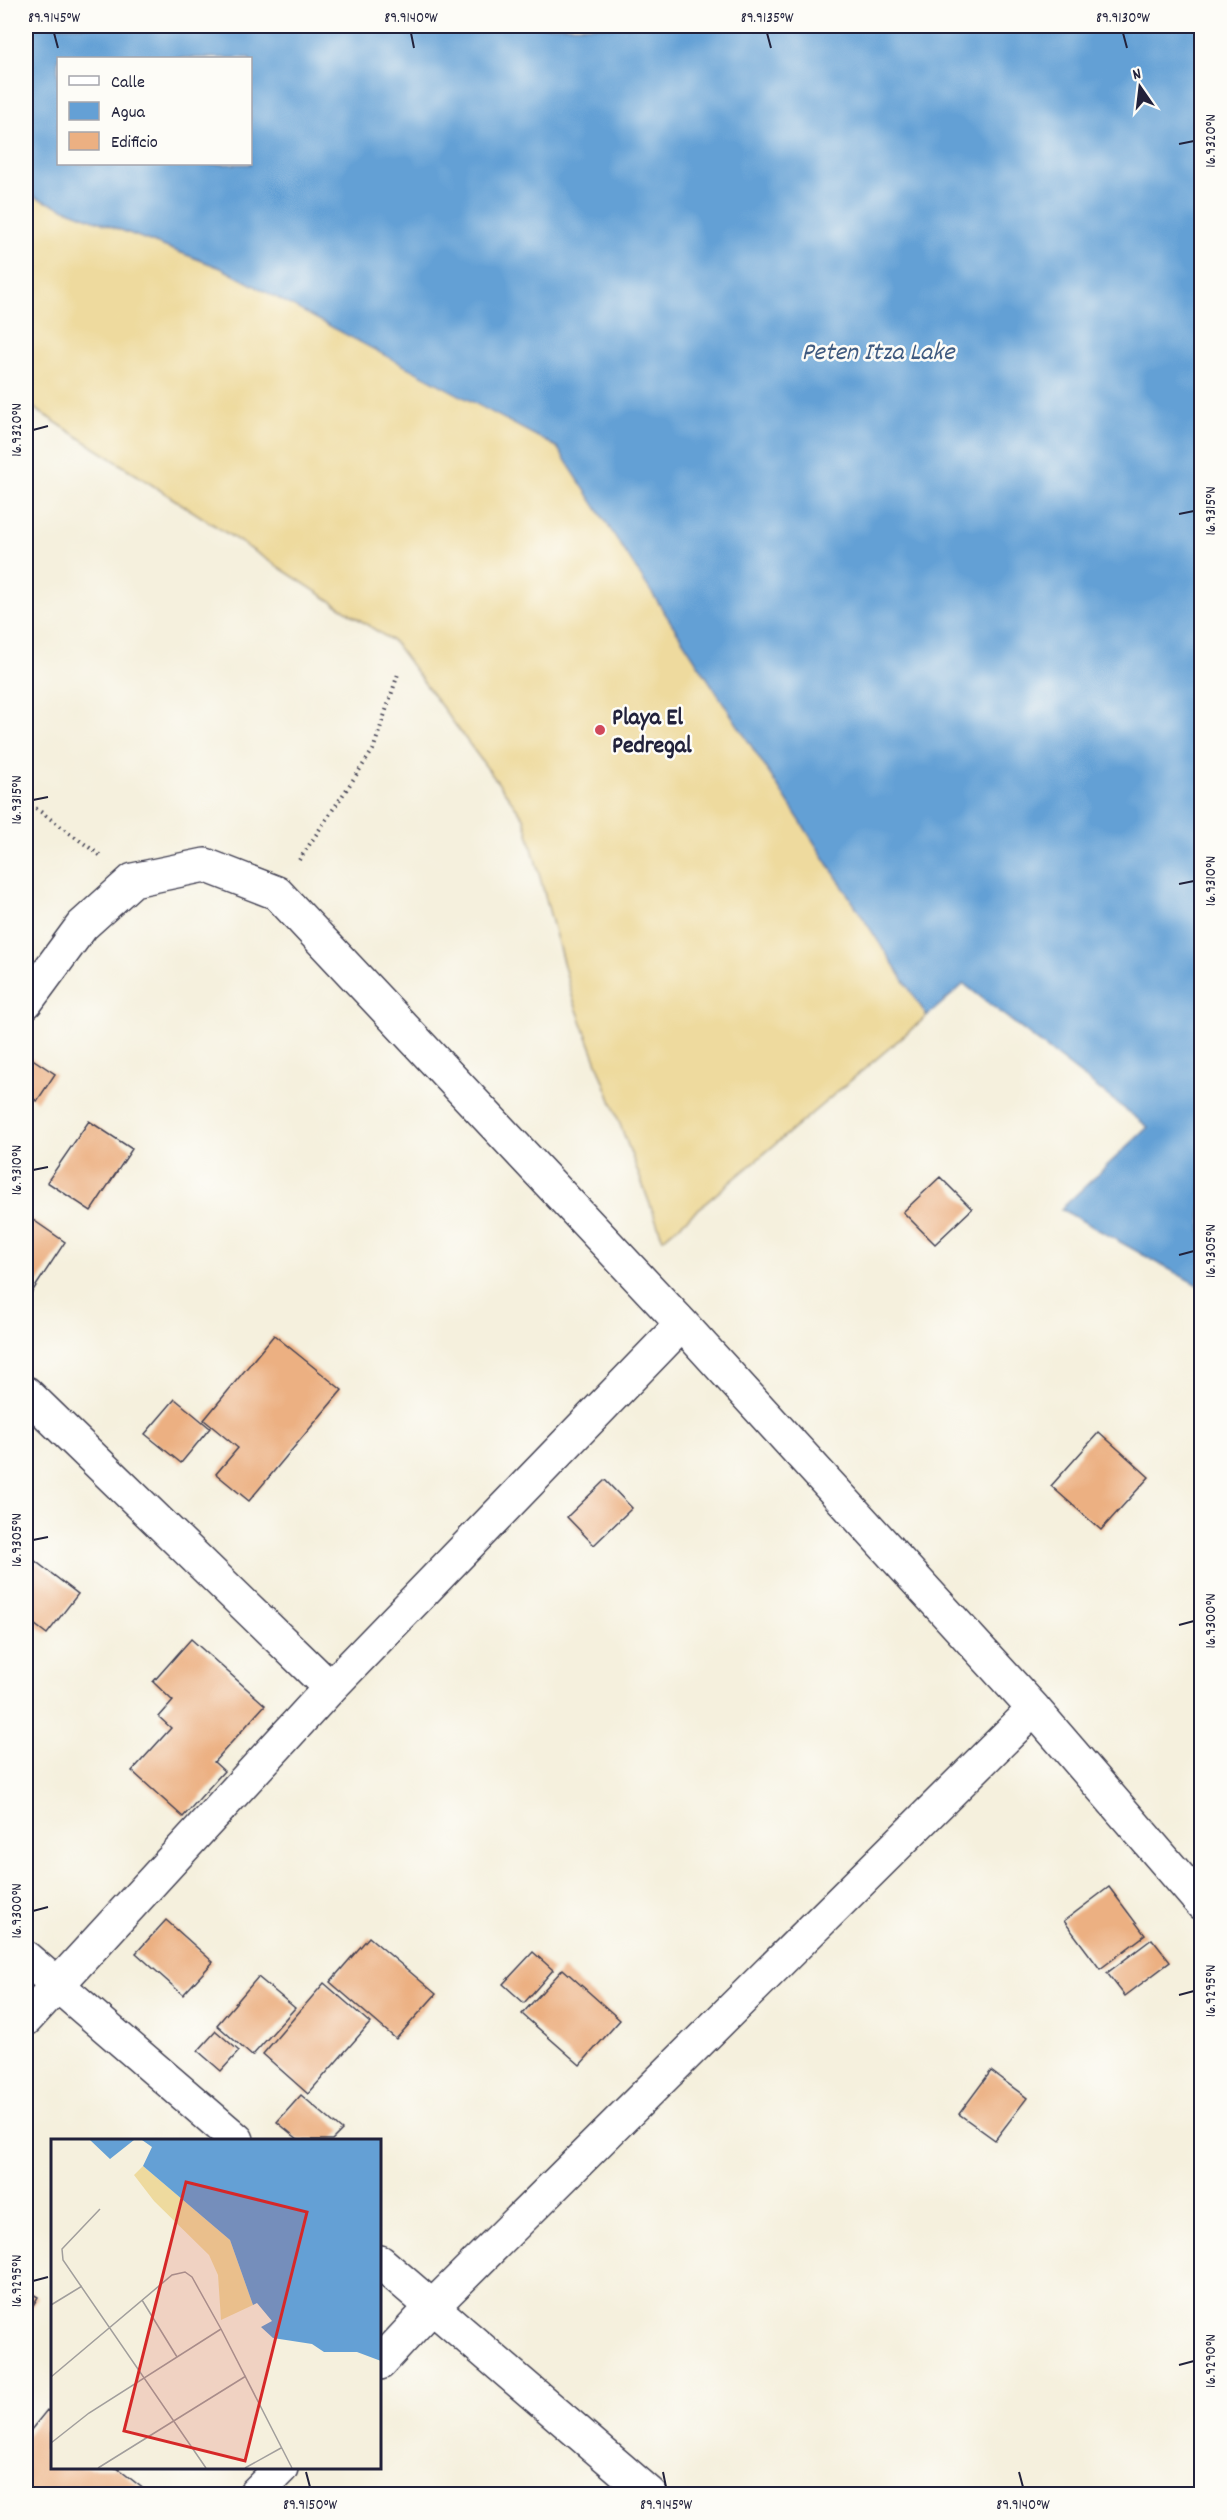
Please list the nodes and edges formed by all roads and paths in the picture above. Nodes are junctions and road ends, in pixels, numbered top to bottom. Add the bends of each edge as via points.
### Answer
1 (398, 674) dead end
2 (26, 801) edge
3 (133, 880) junction
4 (277, 893) junction
5 (26, 1002) edge
6 (682, 1324) junction
7 (26, 1393) edge
8 (330, 1688) junction
9 (1035, 1709) junction
10 (1202, 1904) edge
11 (26, 1958) edge
12 (57, 1987) junction
13 (26, 2019) edge
14 (236, 2139) edge
15 (381, 2263) edge
16 (432, 2307) junction
17 (381, 2362) edge
18 (280, 2469) edge
19 (255, 2494) edge
20 (650, 2494) edge

1 - 4 path via 373,750
2 - 3 path
3 - 4 street via 205,865
3 - 5 street via 82,926
4 - 6 street
6 - 8 street
6 - 9 street
7 - 8 street
8 - 12 street
9 - 10 street
9 - 16 street
11 - 12 street
12 - 13 street
12 - 14 street
15 - 16 street
16 - 17 street
16 - 20 street
18 - 19 street

